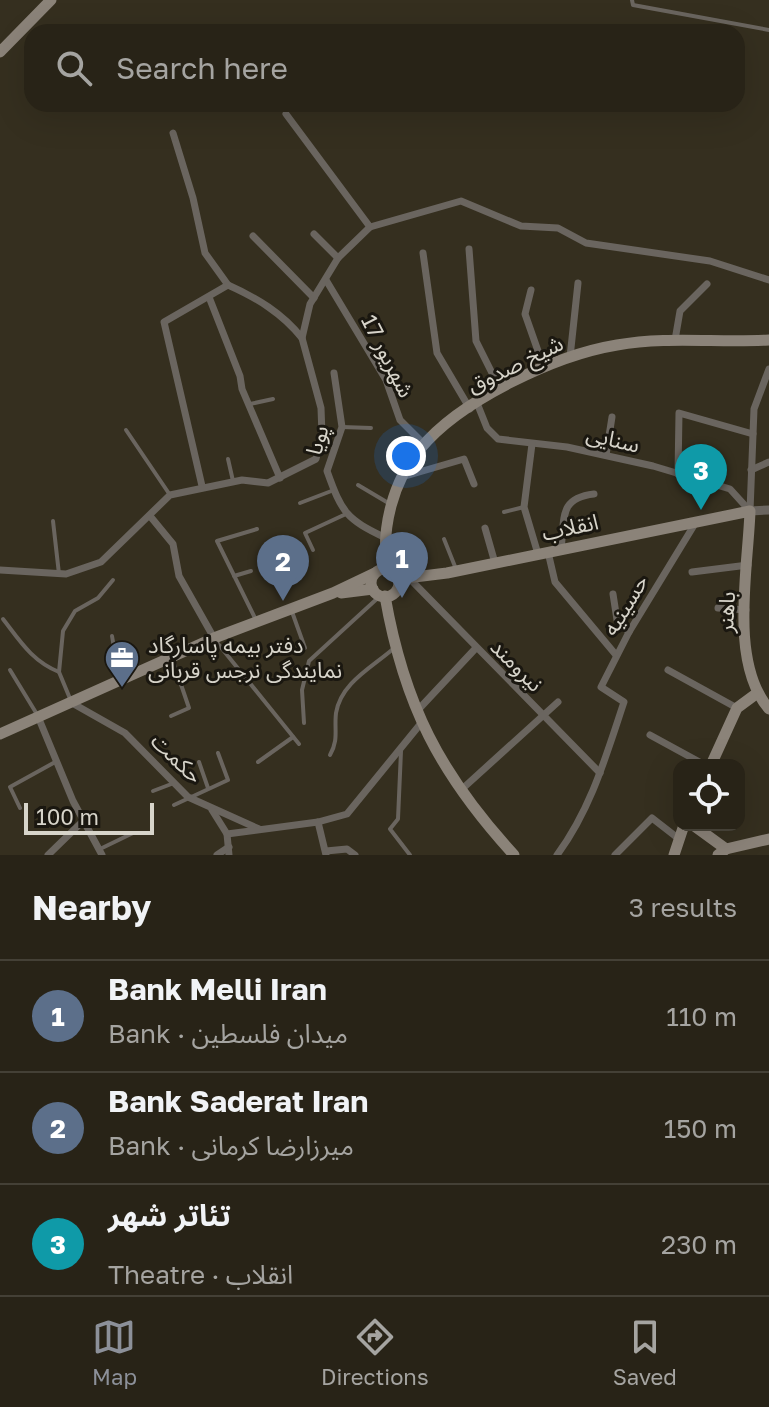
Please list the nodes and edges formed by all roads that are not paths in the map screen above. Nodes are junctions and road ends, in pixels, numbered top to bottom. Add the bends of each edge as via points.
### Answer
1 (51, 0) edge
2 (632, 0) edge
3 (27, 24) edge
4 (736, 24) edge
5 (745, 26) edge
6 (24, 28) edge
7 (769, 30) edge
8 (0, 52) edge
9 (286, 114) dead end
10 (173, 133) dead end
11 (370, 227) junction
12 (314, 234) dead end
13 (253, 236) dead end
14 (469, 249) dead end
15 (423, 253) dead end
16 (338, 258) junction
17 (326, 280) junction
18 (769, 280) edge
19 (578, 283) dead end
20 (707, 284) dead end
21 (228, 285) junction
22 (531, 290) dead end
23 (209, 297) junction
24 (314, 298) junction
25 (302, 338) junction
26 (675, 340) junction
27 (769, 340) edge
28 (570, 357) junction
29 (544, 368) junction
30 (769, 369) edge
31 (334, 373) dead end
32 (500, 390) junction
33 (273, 399) dead end
34 (250, 404) junction
35 (474, 406) junction
36 (612, 417) dead end
37 (342, 427) junction
38 (371, 428) dead end
39 (126, 430) dead end
40 (753, 434) junction
41 (424, 444) junction
42 (532, 444) junction
43 (606, 455) junction
44 (228, 459) dead end
45 (769, 462) edge
46 (751, 470) junction
47 (678, 474) junction
48 (402, 477) junction
49 (280, 478) junction
50 (233, 481) junction
51 (474, 484) dead end
52 (358, 485) dead end
53 (202, 486) junction
54 (334, 490) junction
55 (594, 494) dead end
56 (170, 495) junction
57 (300, 503) dead end
58 (392, 506) junction
59 (524, 507) junction
60 (769, 510) edge
61 (750, 511) junction
62 (504, 512) dead end
63 (346, 514) junction
64 (150, 516) junction
65 (697, 520) junction
66 (53, 521) dead end
67 (485, 528) dead end
68 (257, 529) dead end
69 (386, 538) junction
70 (444, 539) dead end
71 (561, 549) junction
72 (313, 550) dead end
73 (543, 553) junction
74 (495, 563) junction
75 (748, 565) junction
76 (0, 570) edge
77 (251, 571) dead end
78 (381, 571) junction
79 (457, 571) junction
80 (692, 572) dead end
81 (59, 574) junction
82 (234, 576) junction
83 (404, 579) junction
84 (113, 580) dead end
85 (333, 593) junction
86 (379, 594) junction
87 (613, 594) dead end
88 (718, 608) dead end
89 (291, 609) junction
90 (746, 610) junction
91 (3, 619) dead end
92 (256, 622) junction
93 (629, 632) junction
94 (112, 636) dead end
95 (214, 638) junction
96 (396, 647) junction
97 (305, 648) dead end
98 (475, 649) junction
99 (616, 655) junction
100 (172, 659) junction
101 (10, 670) dead end
102 (668, 670) dead end
103 (59, 672) junction
104 (120, 682) junction
105 (769, 690) edge
106 (756, 694) junction
107 (558, 702) dead end
108 (72, 703) junction
109 (737, 708) junction
110 (769, 709) edge
111 (541, 715) junction
112 (171, 716) dead end
113 (419, 716) junction
114 (39, 719) junction
115 (304, 723) dead end
116 (2, 729) edge
117 (650, 735) dead end
118 (293, 737) junction
119 (299, 744) dead end
120 (402, 744) junction
121 (218, 753) dead end
122 (330, 755) dead end
123 (696, 759) edge
124 (711, 759) edge
125 (57, 761) junction
126 (199, 762) dead end
127 (258, 762) dead end
128 (600, 773) junction
129 (174, 783) junction
130 (208, 788) junction
131 (153, 791) dead end
132 (459, 791) junction
133 (188, 797) junction
134 (174, 805) dead end
135 (20, 808) dead end
136 (211, 809) junction
137 (83, 821) junction
138 (318, 822) junction
139 (261, 829) junction
140 (682, 831) edge
141 (702, 831) edge
142 (133, 833) dead end
143 (227, 834) junction
144 (679, 839) junction
145 (769, 839) edge
146 (229, 851) edge
147 (730, 851) edge
148 (101, 852) edge
149 (326, 853) edge
150 (613, 853) edge
151 (48, 855) edge
152 (217, 855) edge
153 (355, 855) edge
154 (410, 855) edge
155 (514, 855) edge
156 (557, 855) edge
157 (674, 855) edge

1 - 3 main road
2 - 4 lane via 633,5
5 - 7 lane
6 - 8 main road
9 - 11 street
10 - 21 street via 205,253
11 - 16 street
11 - 18 street via 461,201 521,226 558,228 586,243 710,261
12 - 16 street
13 - 24 street
14 - 32 street via 476,341
15 - 35 street via 437,353
16 - 17 street
17 - 24 street
17 - 41 street, 17 شهریور via 386,380 400,420
19 - 28 street
20 - 26 street via 680,311
21 - 23 street
21 - 25 street via 256,297
22 - 29 street via 525,314
23 - 34 street
23 - 53 street via 164,322
24 - 25 street
25 - 49 street via 321,408 322,435 316,459
26 - 27 main road, شیخ صدوق
26 - 28 main road, شیخ صدوق via 636,342
28 - 29 main road, شیخ صدوق
29 - 32 main road, شیخ صدوق
30 - 40 street via 754,409
31 - 37 street, پویا
32 - 35 main road, شیخ صدوق
33 - 34 lane
34 - 49 street
35 - 41 main road, شیخ صدوق
35 - 42 street, سنایی via 498,439
36 - 43 street
37 - 38 lane
37 - 54 street, پویا via 327,471
39 - 56 lane
40 - 46 street
40 - 47 street via 679,413
41 - 48 main road, شیخ صدوق
42 - 43 street, سنایی
42 - 59 street
43 - 47 street, سنایی
44 - 50 lane
45 - 46 street
46 - 61 street
47 - 61 street, سنایی via 730,489
48 - 51 street via 464,459
48 - 58 main road, شیخ صدوق
49 - 50 street via 268,483
50 - 53 street
52 - 58 lane
53 - 56 street
54 - 57 lane
54 - 63 street, پویا
55 - 71 street via 576,496 566,506
56 - 64 street
58 - 69 main road, شیخ صدوق
59 - 62 lane
59 - 73 street
60 - 61 street
61 - 65 main road, انقلاب
61 - 75 main road, باهنر
63 - 69 street via 359,527
63 - 72 lane via 305,533
64 - 81 street via 101,562
64 - 95 street via 173,544 179,576
65 - 71 main road, انقلاب
65 - 93 street, حسینیه
66 - 81 lane
67 - 74 street
68 - 82 lane via 217,541
69 - 78 main road, شیخ صدوق
70 - 79 lane
71 - 73 main road, انقلاب
73 - 74 main road, انقلاب
73 - 99 street via 555,582
74 - 79 main road, انقلاب
75 - 80 street
75 - 90 main road, باهنر
76 - 81 street
77 - 82 lane
78 - 83 main road
78 - 85 main road
78 - 86 main road, شیخ صدوق
79 - 83 main road, انقلاب
82 - 92 lane
83 - 86 main road via 396,591
83 - 98 street, نیرومند
84 - 103 lane via 98,598 75,611 63,631
85 - 86 main road
85 - 89 main road
86 - 96 main road, شیخ صدوق
86 - 115 lane via 309,661 303,676
87 - 93 street via 617,620
88 - 90 street
89 - 92 main road
89 - 97 lane
90 - 106 main road, باهنر via 744,653
91 - 103 lane via 28,652
92 - 95 main road
93 - 99 street, حسینیه
94 - 104 lane
95 - 100 main road
95 - 118 lane
96 - 113 main road, شیخ صدوق
96 - 122 lane via 341,692 335,716 338,741
98 - 111 street, نیرومند
98 - 113 street, حکمت
99 - 128 street, حسینیه via 601,687 624,702
100 - 104 main road
100 - 112 lane via 189,708
101 - 114 lane
102 - 109 street
103 - 108 lane
104 - 108 main road
105 - 106 street
106 - 109 main road
106 - 110 main road, باهنر
107 - 111 street
108 - 114 main road
108 - 129 street, حکمت via 125,733
109 - 124 main road
111 - 128 street, نیرومند
111 - 132 street
113 - 120 street, حکمت
113 - 132 main road, شیخ صدوق
114 - 116 main road
114 - 125 street
117 - 123 street
118 - 119 lane
118 - 127 lane
120 - 138 street, حکمت via 347,814
120 - 154 lane via 398,819 390,829
121 - 130 lane via 228,780
125 - 135 lane via 10,787
125 - 137 street
126 - 130 lane
128 - 156 street via 577,827
129 - 131 lane
129 - 133 street, حکمت
130 - 133 lane
132 - 155 main road, شیخ صدوق
133 - 134 lane
133 - 136 street, حکمت
136 - 139 street, حکمت
136 - 143 street
137 - 148 street
137 - 151 street
138 - 139 street, حکمت
138 - 149 street
139 - 143 street, حکمت
140 - 144 main road
141 - 147 main road
142 - 148 lane
143 - 146 street
144 - 150 street via 652,818
144 - 157 main road
145 - 147 main road
146 - 152 street
149 - 153 street via 347,849

